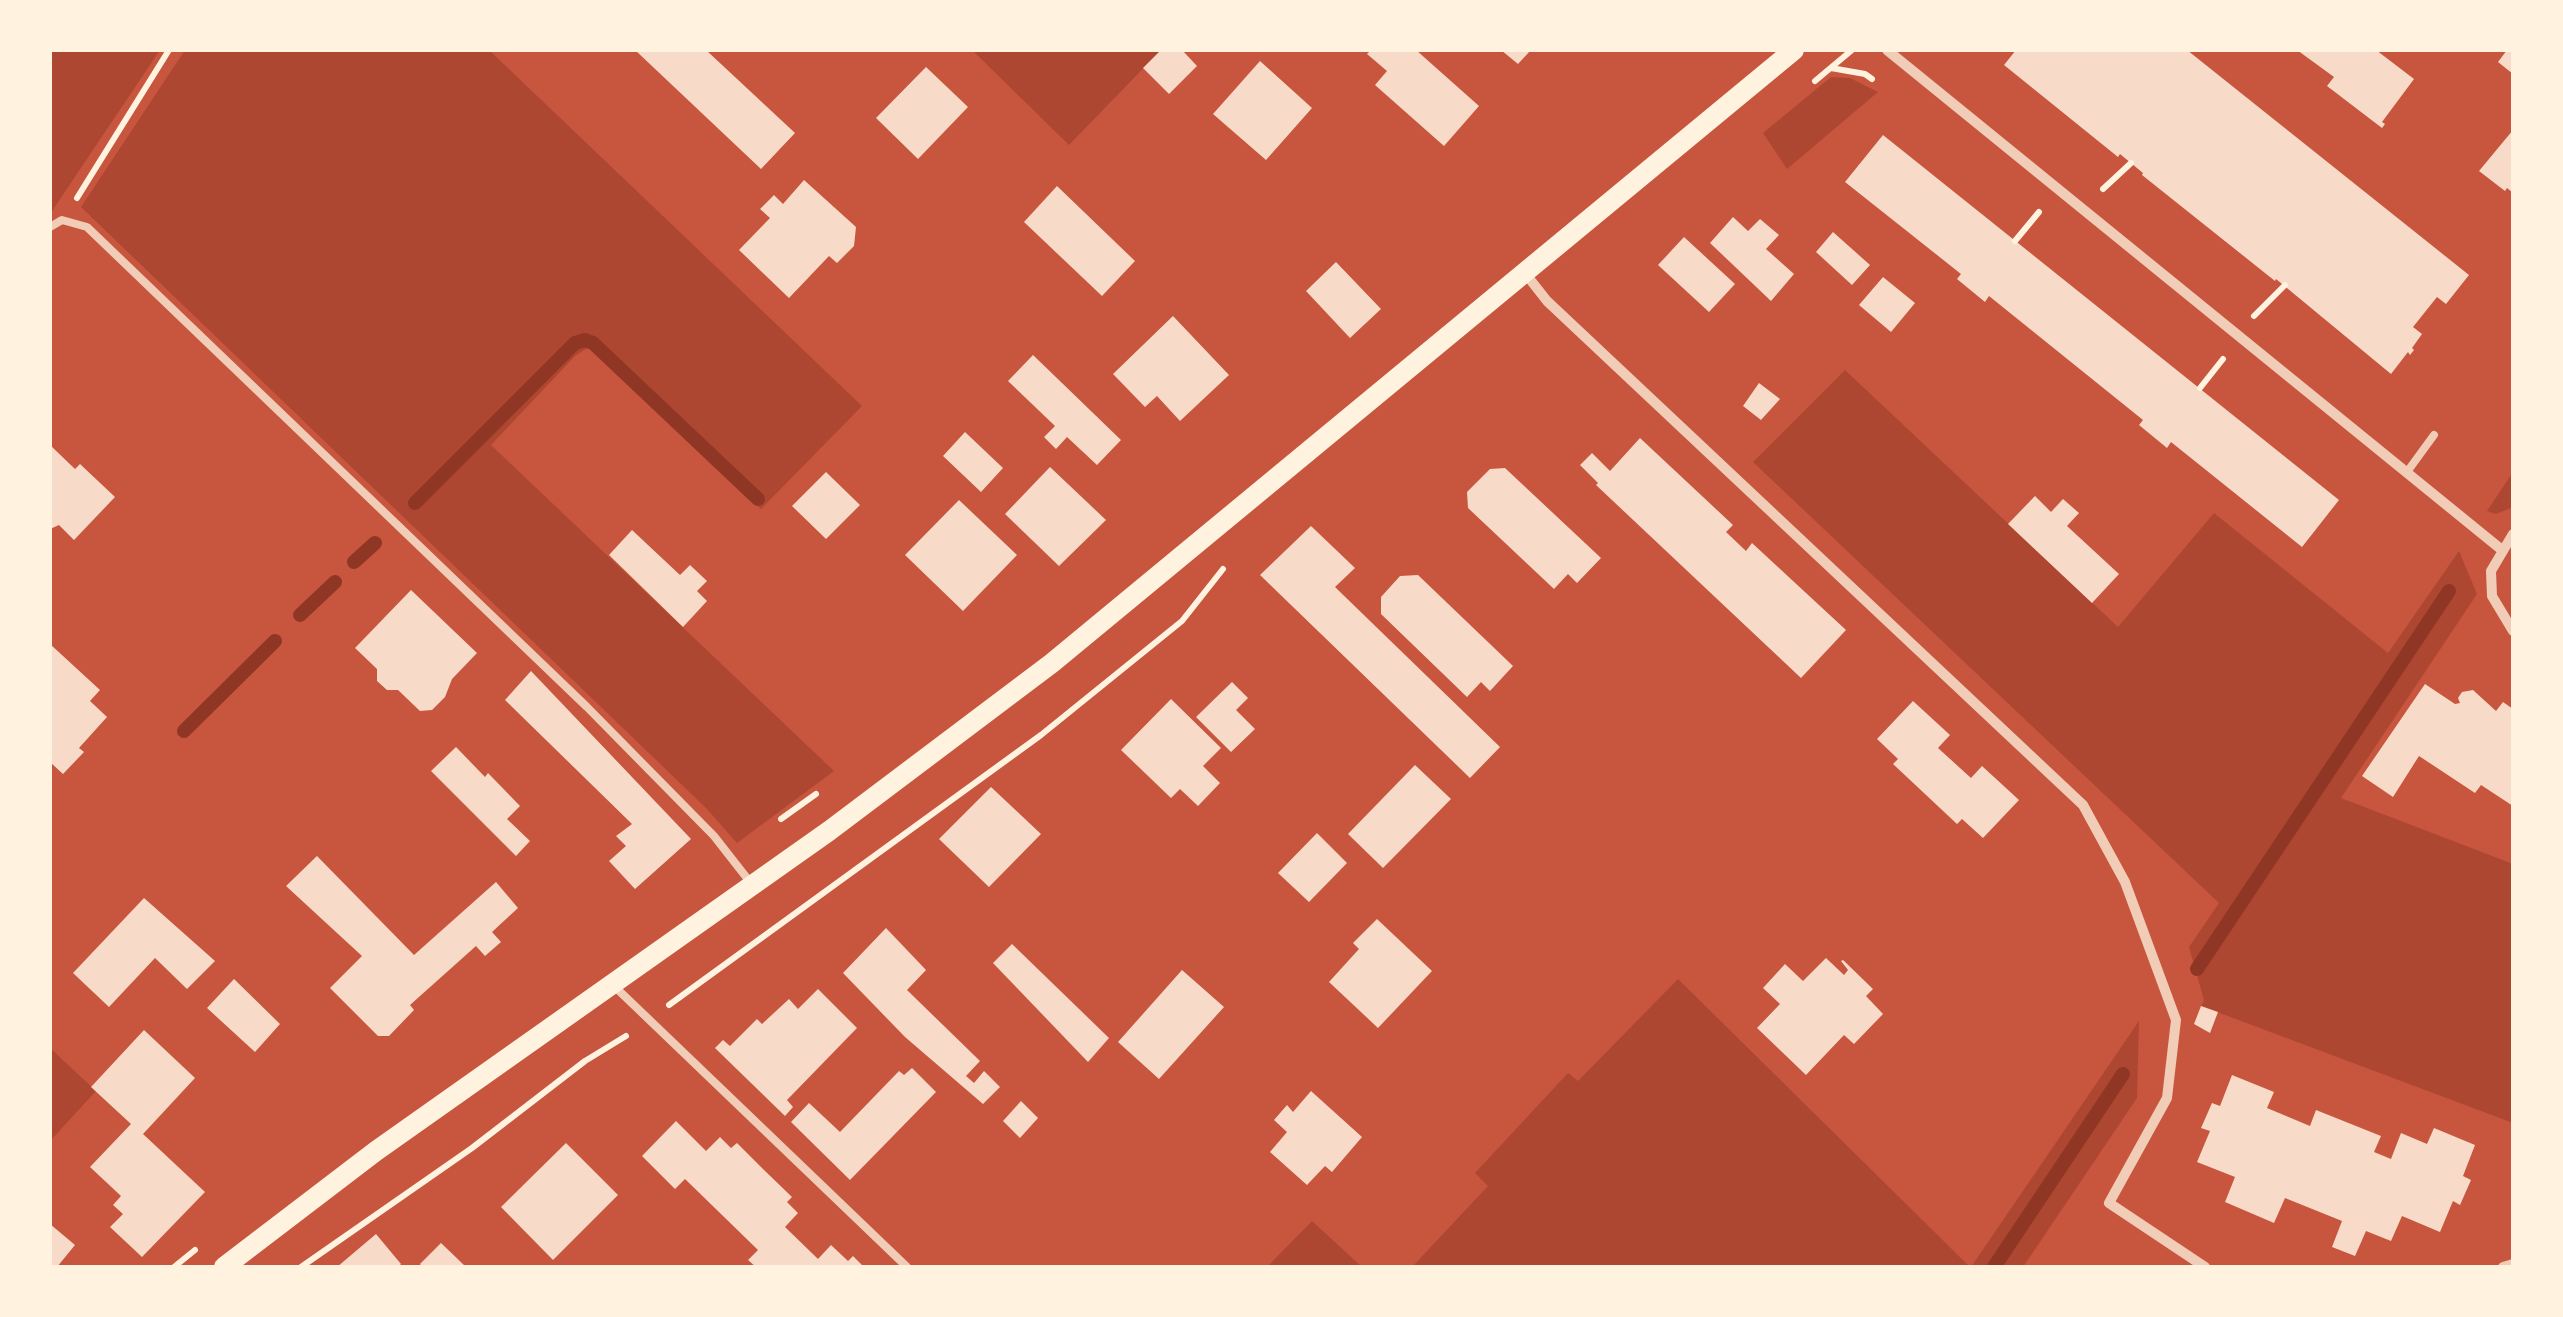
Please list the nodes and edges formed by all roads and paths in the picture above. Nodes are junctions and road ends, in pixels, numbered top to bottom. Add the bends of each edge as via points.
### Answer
1 (170, 50) edge
2 (1794, 50) edge
3 (1888, 50) edge
4 (2131, 163) dead end
5 (2098, 193) dead end
6 (2039, 212) dead end
7 (62, 220) junction
8 (50, 228) edge
9 (2015, 241) dead end
10 (1525, 273) junction
11 (2285, 286) dead end
12 (2253, 317) dead end
13 (2224, 358) dead end
14 (2200, 388) dead end
15 (2434, 436) dead end
16 (2407, 472) junction
17 (2513, 534) edge
18 (2502, 550) junction
19 (2513, 631) edge
20 (830, 785) dead end
21 (730, 856) junction
22 (753, 885) junction
23 (613, 985) junction
24 (401, 1183) dead end
25 (407, 1192) dead end
26 (200, 1246) dead end
27 (2513, 1264) edge
28 (174, 1267) edge
29 (224, 1267) edge
30 (907, 1267) edge
31 (2205, 1267) edge
32 (2504, 1267) edge

1 - 7 path
2 - 10 main road
3 - 16 street
4 - 5 path
6 - 9 path
7 - 8 lane
7 - 21 lane via 88,227 587,707
10 - 22 main road via 1052,663
10 - 31 street via 1546,300 2083,804 2125,882 2176,1020 2168,1098 2110,1203
11 - 12 path
13 - 14 path
15 - 16 lane
16 - 18 street
17 - 18 street
18 - 19 street via 2491,571 2492,596
20 - 21 path
21 - 22 lane
22 - 23 main road
23 - 29 main road
23 - 30 lane
24 - 25 path
26 - 28 path
27 - 32 street

